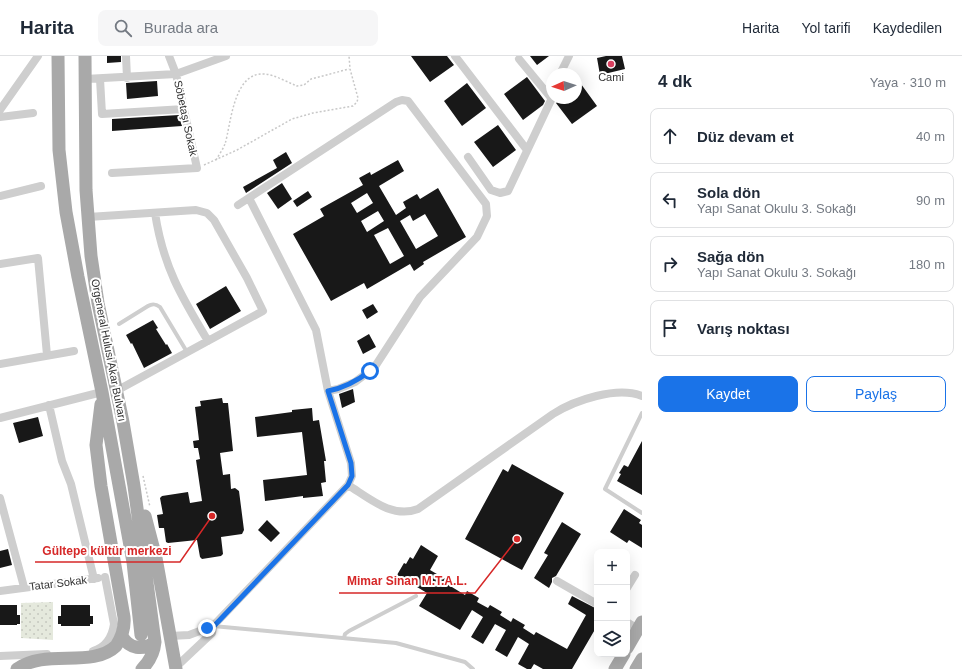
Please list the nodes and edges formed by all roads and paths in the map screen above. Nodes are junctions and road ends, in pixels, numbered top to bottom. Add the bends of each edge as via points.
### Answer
1 (38, 56) edge
2 (58, 56) edge
3 (85, 56) edge
4 (126, 56) edge
5 (169, 56) edge
6 (226, 56) edge
7 (349, 56) edge
8 (455, 56) edge
9 (569, 56) edge
10 (519, 59) dead end
11 (563, 68) edge
12 (350, 69) junction
13 (176, 74) junction
14 (127, 78) junction
15 (85, 79) junction
16 (100, 79) junction
17 (546, 92) edge
18 (550, 104) edge
19 (184, 109) junction
20 (0, 110) edge
21 (33, 113) dead end
22 (0, 117) edge
23 (527, 150) junction
24 (468, 157) dead end
25 (216, 160) junction
26 (197, 168) junction
27 (112, 173) dead end
28 (41, 186) dead end
29 (0, 196) edge
30 (249, 198) junction
31 (238, 205) dead end
32 (155, 213) junction
33 (88, 217) junction
34 (0, 264) edge
35 (119, 324) dead end
36 (208, 341) junction
37 (74, 351) dead end
38 (187, 352) junction
39 (47, 355) junction
40 (0, 364) edge
41 (116, 391) junction
42 (328, 391) junction
43 (102, 392) junction
44 (642, 396) edge
45 (49, 405) junction
46 (642, 413) edge
47 (0, 418) edge
48 (348, 485) junction
49 (134, 486) junction
50 (0, 498) edge
51 (642, 513) edge
52 (635, 575) dead end
53 (111, 576) junction
54 (94, 579) junction
55 (557, 581) dead end
56 (629, 585) edge
57 (24, 588) junction
58 (0, 591) edge
59 (416, 596) dead end
60 (594, 602) edge
61 (636, 624) edge
62 (214, 626) junction
63 (141, 635) dead end
64 (122, 636) junction
65 (170, 636) junction
66 (344, 638) junction
67 (630, 640) edge
68 (154, 642) junction
69 (0, 656) edge
70 (622, 657) edge
71 (642, 659) edge
72 (176, 668) edge
73 (17, 669) edge
74 (142, 669) edge
75 (473, 669) edge
76 (615, 669) edge
77 (636, 669) edge

1 - 20 street
2 - 43 main road, Orgeneral Hulusi Akar Bulvarı via 57,124 61,175 72,245
3 - 15 main road, Orgeneral Hulusi Akar Bulvarı
4 - 14 street
5 - 13 street, Söbetaşı Sokak
6 - 13 street
7 - 12 path
8 - 23 street
9 - 11 street
10 - 17 street
12 - 25 path via 358,98 353,106 292,119
12 - 25 path via 311,79 300,86 266,74 253,77 242,87 235,100 225,144
13 - 14 street
13 - 19 street, Söbetaşı Sokak
14 - 16 street
15 - 16 street
15 - 33 main road, Orgeneral Hulusi Akar Bulvarı
16 - 19 street via 102,114
18 - 23 street
19 - 26 street, Söbetaşı Sokak
21 - 22 street
23 - 24 street via 508,191 503,193 491,190
25 - 26 path
26 - 27 street, Söbetaşı Sokak
28 - 29 street
30 - 31 street
30 - 42 street via 316,330
30 - 42 street via 402,100 408,102 486,204 487,216 477,237 420,297 376,365 355,382
32 - 33 street
32 - 36 street via 171,275
32 - 36 street via 196,210 210,215 263,311
33 - 41 main road, Orgeneral Hulusi Akar Bulvarı via 94,280
34 - 39 street via 38,258
35 - 38 lane via 152,304 158,305
36 - 38 street
37 - 39 street
38 - 41 street
39 - 40 street
41 - 49 main road, Orgeneral Hulusi Akar Bulvarı
42 - 48 street via 351,463 352,476
43 - 45 street
43 - 53 main road via 96,445
43 - 63 main road, Orgeneral Hulusi Akar Bulvarı via 133,562
44 - 48 street via 631,392 620,393 585,399 568,406 413,510 403,512 389,509
45 - 47 street
45 - 54 street
46 - 51 lane via 605,489
48 - 62 street
49 - 65 main road via 148,528
49 - 68 main road, Orgeneral Hulusi Akar Bulvarı
50 - 57 street
52 - 56 street
53 - 54 street, Tatar Sokak
53 - 64 main road via 124,617
53 - 69 street via 114,624 110,639 105,645 92,652
54 - 57 street, Tatar Sokak
55 - 60 street
57 - 58 street, Tatar Sokak
59 - 66 lane via 349,631
61 - 67 main road
62 - 65 street via 189,635
62 - 66 lane
62 - 72 street via 212,633
64 - 68 main road via 127,643 135,647 143,648
64 - 73 main road via 111,652 100,659 35,662
65 - 72 main road
66 - 75 lane via 396,643 465,662
68 - 74 main road via 150,659
70 - 76 main road
71 - 77 main road

